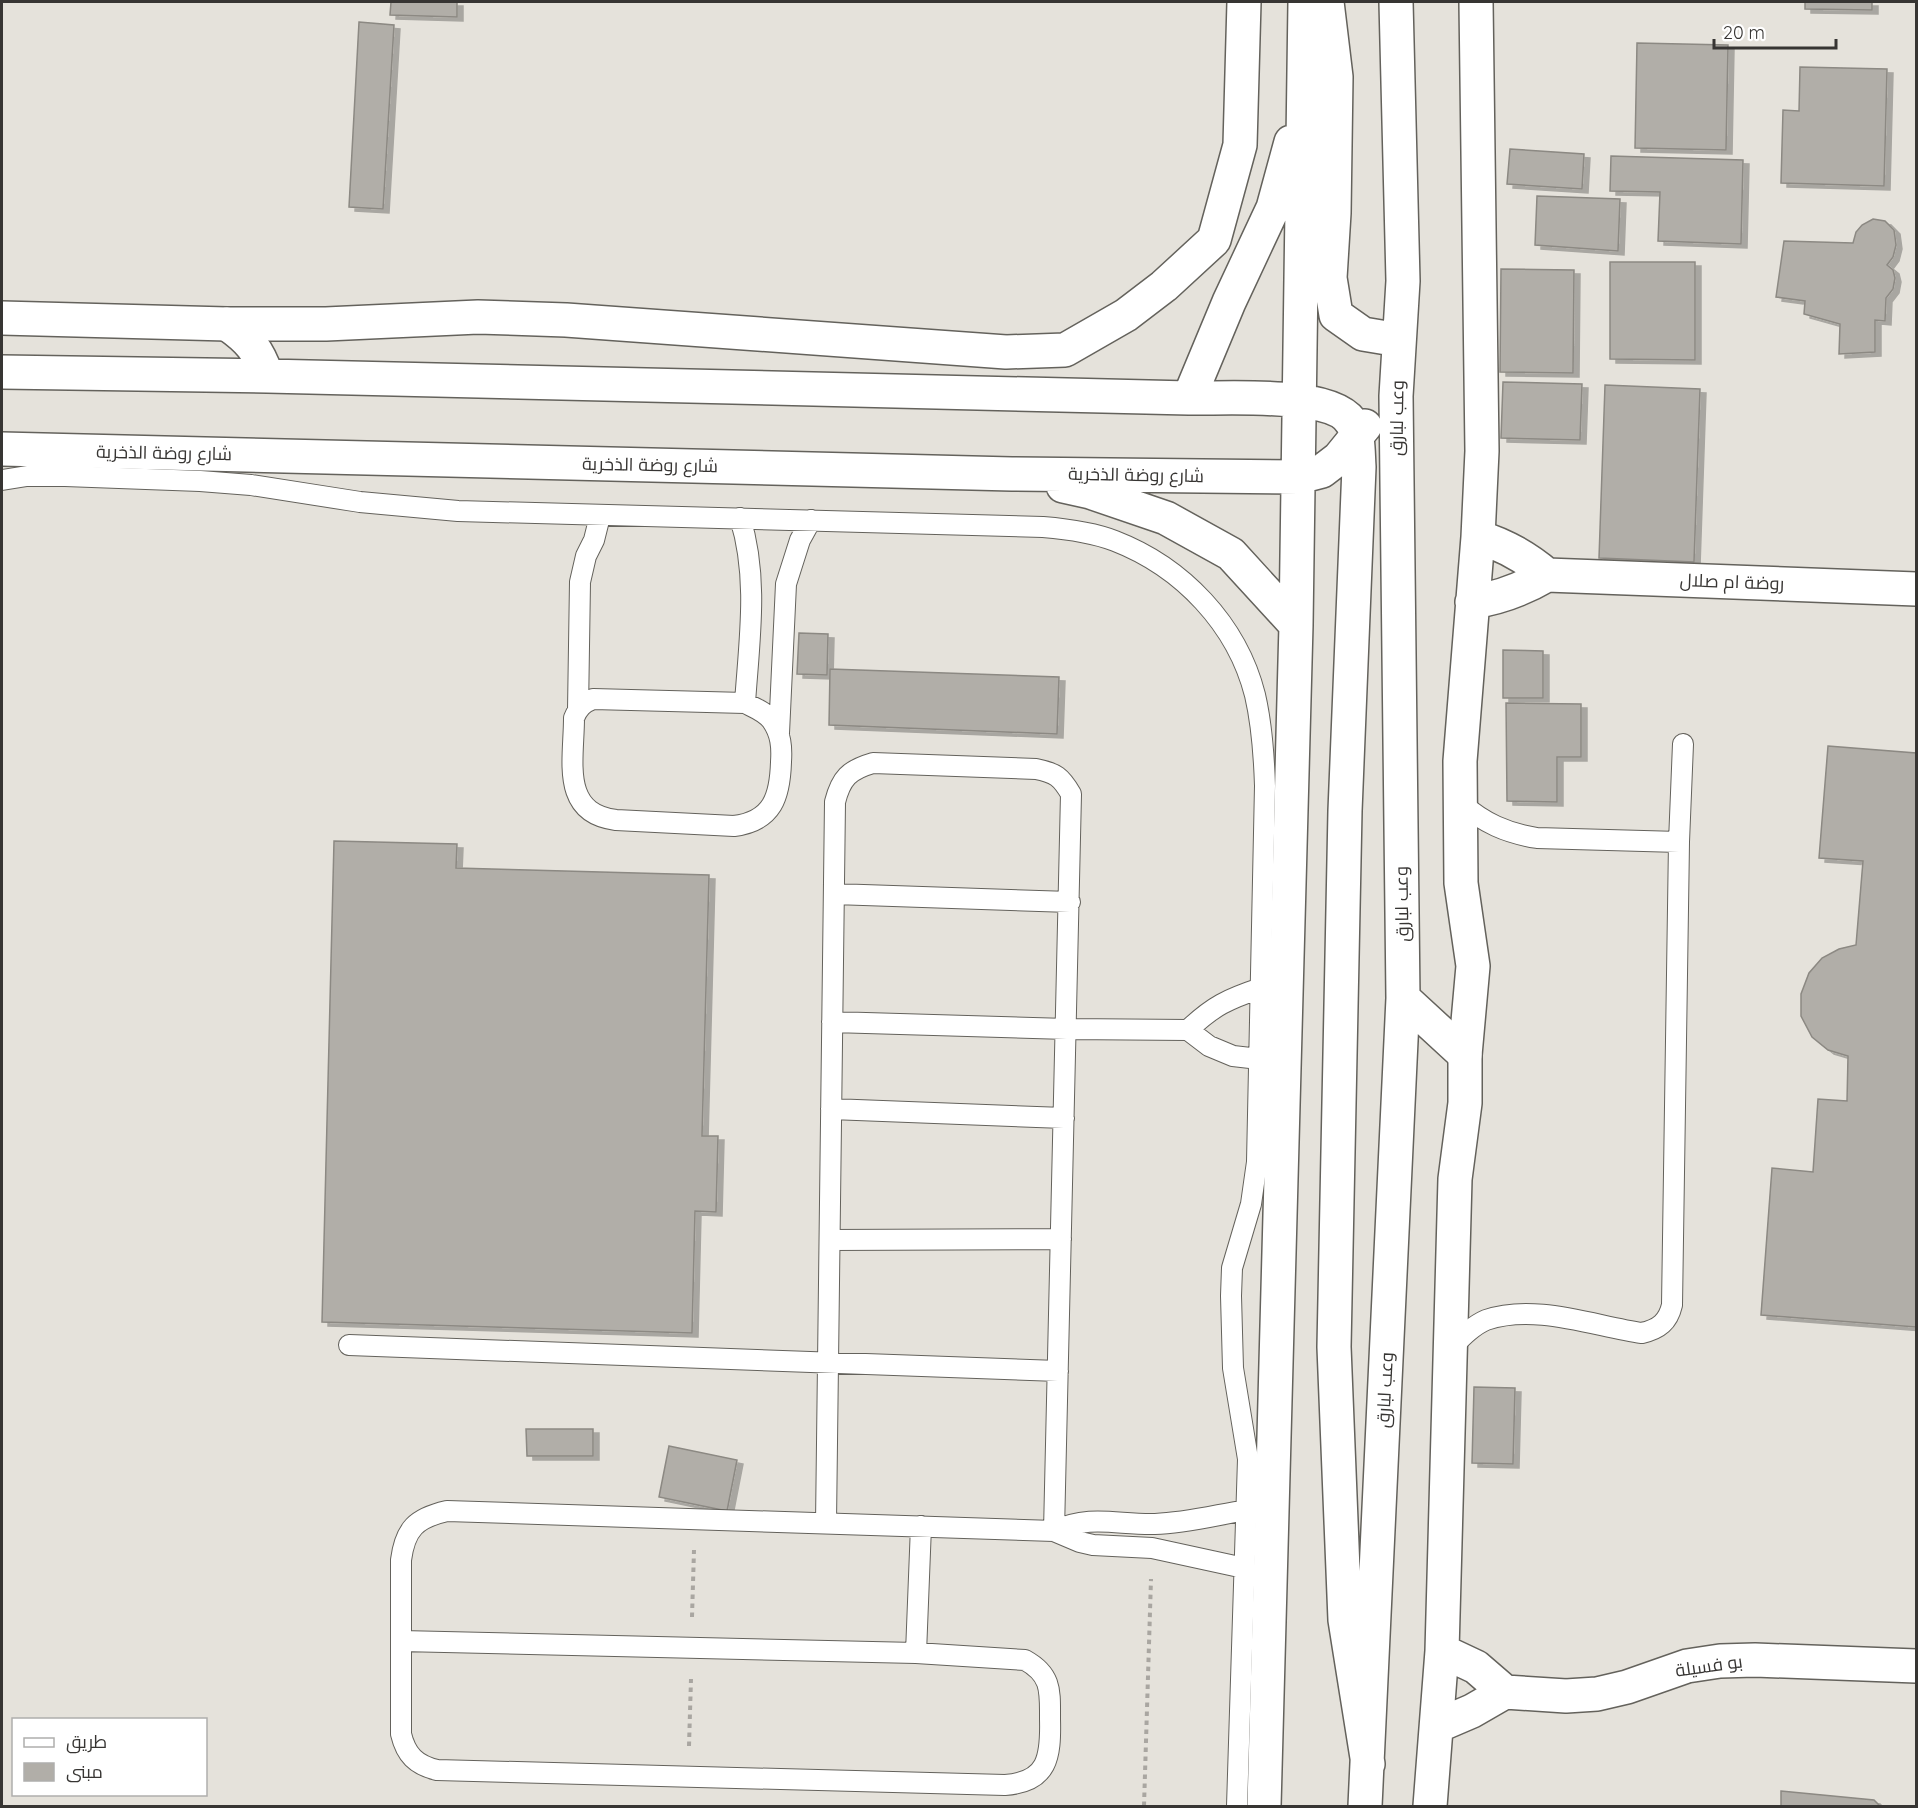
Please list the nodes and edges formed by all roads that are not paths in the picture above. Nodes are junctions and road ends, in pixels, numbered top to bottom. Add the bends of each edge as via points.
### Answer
1 (1245, 2) edge
2 (1305, 2) edge
3 (1327, 2) edge
4 (1396, 2) edge
5 (1476, 2) edge
6 (1304, 94) junction
7 (2, 318) edge
8 (227, 324) junction
9 (1400, 340) junction
10 (2, 372) edge
11 (267, 376) junction
12 (1397, 383) junction
13 (1189, 399) junction
14 (1298, 399) junction
15 (1357, 438) junction
16 (2, 449) edge
17 (1012, 474) junction
18 (1299, 477) junction
19 (2, 480) edge
20 (600, 516) junction
21 (740, 518) junction
22 (811, 520) junction
23 (1478, 537) junction
24 (1547, 575) junction
25 (1917, 589) edge
26 (1472, 602) junction
27 (1296, 625) junction
28 (745, 703) junction
29 (578, 710) junction
30 (779, 733) junction
31 (1683, 744) dead end
32 (1461, 803) junction
33 (1679, 842) junction
34 (834, 894) junction
35 (1070, 902) junction
36 (1261, 988) junction
37 (1403, 998) junction
38 (832, 1022) junction
39 (1067, 1029) junction
40 (1188, 1030) junction
41 (1465, 1055) junction
42 (1259, 1059) junction
43 (831, 1109) junction
44 (1064, 1118) junction
45 (830, 1239) junction
46 (1061, 1239) junction
47 (349, 1345) dead end
48 (1450, 1349) junction
49 (828, 1363) junction
50 (1058, 1371) junction
51 (1247, 1510) junction
52 (826, 1523) junction
53 (1154, 1524) junction
54 (921, 1526) junction
55 (1054, 1531) junction
56 (1152, 1548) junction
57 (1244, 1568) junction
58 (401, 1641) junction
59 (1442, 1651) junction
60 (916, 1653) junction
61 (1917, 1666) edge
62 (1505, 1692) junction
63 (1437, 1726) junction
64 (1368, 1764) junction
65 (1237, 1806) edge
66 (1264, 1806) edge
67 (1365, 1806) edge
68 (1430, 1806) edge

1 - 8 street via 1240,145 1214,240 1125,315 1065,350 1006,352 478,317
2 - 6 street
3 - 9 street via 1336,77 1330,278 1336,315 1363,334
4 - 9 street, وعب لبارق via 1403,281
5 - 23 street via 1482,440
6 - 13 street via 1273,208
6 - 14 street
7 - 8 street
8 - 11 street via 246,337 260,355
9 - 12 street, وعب لبارق
10 - 11 street
11 - 13 street
12 - 15 street, شارع روضة الذخرية
12 - 37 street, وعب لبارق
13 - 14 street
14 - 15 street via 1335,409 1353,423
14 - 18 street
15 - 18 street, شارع روضة الذخرية via 1322,471
15 - 64 street via 1334,1347 1345,1620
16 - 17 street, شارع روضة الذخرية
17 - 18 street, شارع روضة الذخرية
17 - 27 street via 1090,492 1166,518 1232,554
18 - 27 street
19 - 20 lane via 65,476 200,481 411,508
20 - 21 lane
20 - 29 lane via 580,582
21 - 22 lane
21 - 28 lane via 751,580
22 - 30 lane via 786,584
22 - 36 lane via 1079,531 1146,555 1203,600 1225,628 1242,660 1264,741
23 - 24 street via 1515,552
23 - 26 street
24 - 25 street, روضة ام صلال
24 - 26 street via 1511,593
26 - 32 street via 1460,761
27 - 66 street
28 - 29 lane via 593,699
28 - 30 lane via 771,719
29 - 30 lane via 574,718 575,790 590,812 616,820 748,824 771,807 778,795 782,748
31 - 33 lane
32 - 33 lane via 1477,817 1515,835
32 - 41 street via 1461,883 1473,966
33 - 48 lane via 1670,1315 1654,1331 1642,1333 1542,1315 1506,1315 1484,1321
34 - 35 lane
34 - 35 lane via 838,788 858,767 873,763 1036,769 1063,780 1071,794
34 - 38 lane
35 - 39 lane
36 - 40 lane via 1209,1011
36 - 42 lane
37 - 41 street
37 - 64 street, وعب لبارق
38 - 39 lane
38 - 43 lane
39 - 40 lane
39 - 44 lane
40 - 42 lane via 1209,1046 1233,1056
41 - 48 street via 1465,1103 1455,1179
42 - 51 lane via 1255,1184 1232,1268 1231,1296 1233,1368 1248,1459
43 - 44 lane
43 - 45 lane
44 - 46 lane
45 - 46 lane
45 - 49 lane
46 - 50 lane
47 - 49 lane
48 - 59 street
49 - 50 lane
49 - 52 lane
50 - 55 lane
51 - 53 lane
51 - 57 lane
52 - 54 lane
52 - 58 lane via 447,1511 428,1515 404,1541 400,1560
53 - 55 lane via 1092,1520
53 - 56 lane
54 - 55 lane
54 - 60 lane
55 - 56 lane via 1093,1545
56 - 57 lane
57 - 65 lane
58 - 60 lane
58 - 60 lane via 404,1748 412,1759 437,1770 1005,1785 1022,1784 1036,1775 1047,1762 1050,1746 1050,1687 1036,1666 1010,1658
59 - 62 street via 1476,1667
59 - 63 street
61 - 62 street, بو فسيلة via 1720,1661 1687,1666 1597,1694
62 - 63 street
63 - 68 street
64 - 67 street, وعب لبارق

